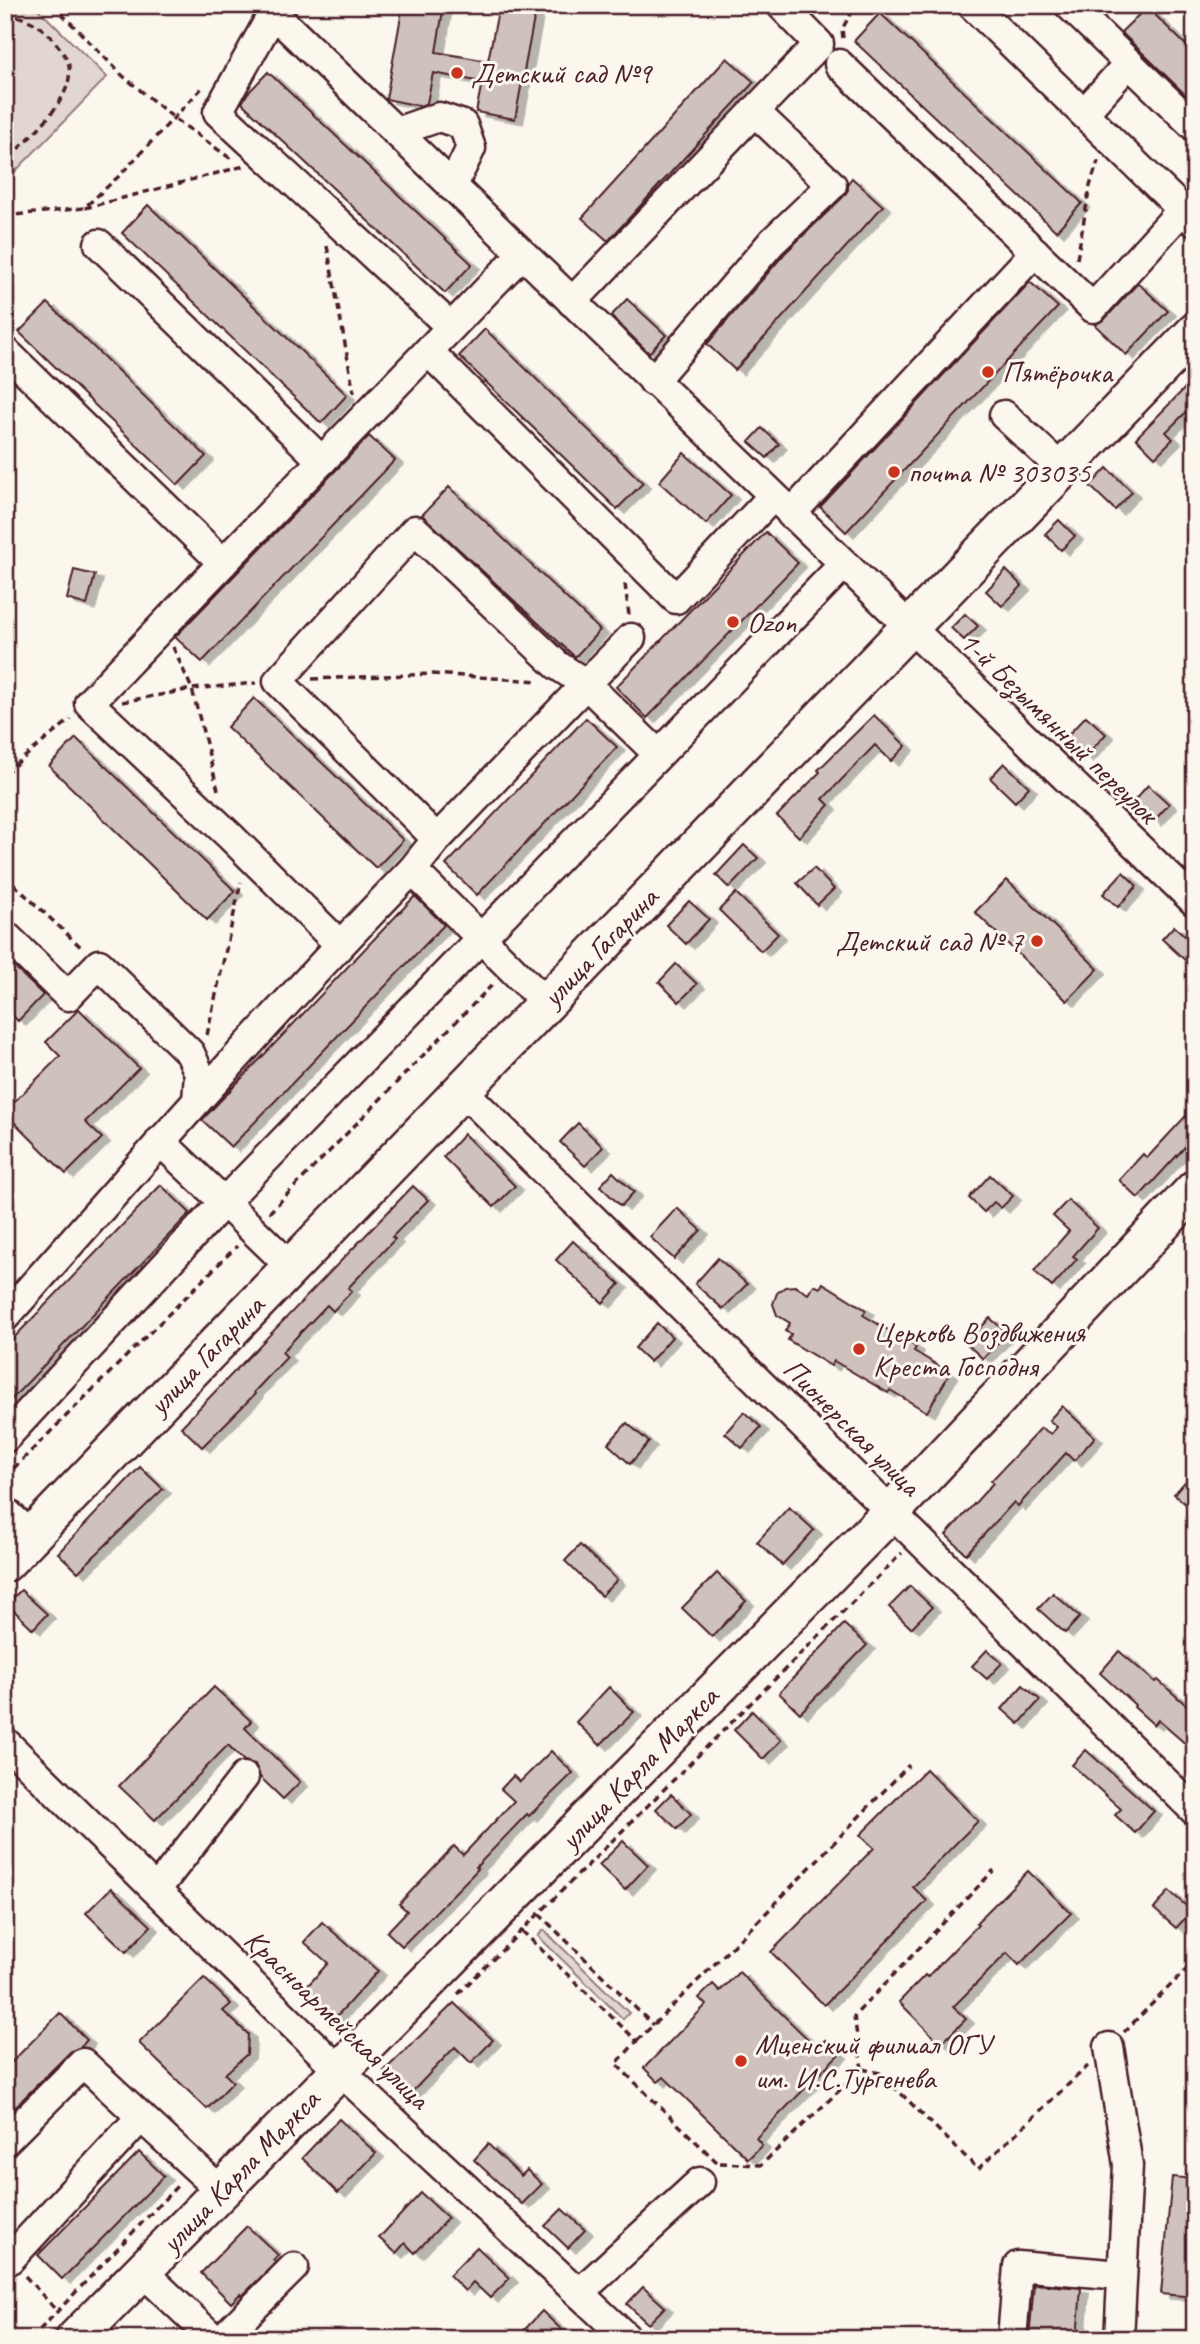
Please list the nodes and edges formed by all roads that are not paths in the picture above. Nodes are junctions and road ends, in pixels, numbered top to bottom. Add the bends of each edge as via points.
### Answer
1 (781, 5) edge
2 (972, 5) edge
3 (1069, 5) edge
4 (1129, 63) junction
5 (842, 67) road end
6 (754, 111) junction
7 (1084, 113) junction
8 (1195, 127) edge
9 (396, 132) junction
10 (452, 187) junction
11 (1190, 215) edge
12 (99, 244) dead end
13 (1035, 252) junction
14 (522, 254) junction
15 (572, 302) junction
16 (451, 327) junction
17 (1195, 332) edge
18 (5, 351) edge
19 (428, 351) junction
20 (653, 381) junction
21 (1004, 415) dead end
22 (323, 461) junction
23 (1062, 469) junction
24 (782, 505) junction
25 (223, 563) junction
26 (844, 564) junction
27 (908, 628) junction
28 (631, 638) road end
29 (586, 684) junction
30 (657, 754) junction
31 (437, 839) junction
32 (412, 870) junction
33 (1195, 902) edge
34 (5, 934) edge
35 (481, 938) junction
36 (340, 945) junction
37 (546, 1003) junction
38 (462, 1090) junction
39 (197, 1101) junction
40 (160, 1141) junction
41 (1195, 1189) edge
42 (225, 1202) junction
43 (291, 1267) junction
44 (5, 1317) edge
45 (5, 1438) edge
46 (5, 1511) edge
47 (891, 1512) junction
48 (31, 1536) junction
49 (5, 1563) edge
50 (5, 1742) edge
51 (244, 1777) dead end
52 (1195, 1811) edge
53 (156, 1890) junction
54 (1109, 2047) road end
55 (340, 2070) junction
56 (141, 2118) junction
57 (5, 2141) edge
58 (710, 2173) road end
59 (207, 2179) junction
60 (10, 2259) road end
61 (294, 2267) dead end
62 (142, 2271) junction
63 (1121, 2275) junction
64 (579, 2293) junction
65 (66, 2325) edge
66 (214, 2339) edge
67 (222, 2339) edge
68 (628, 2339) edge
69 (1012, 2339) edge
70 (1119, 2339) edge

1 - 6 street via 819,44
2 - 7 street
3 - 4 street
4 - 7 street
4 - 8 street
5 - 13 street
6 - 15 street
6 - 20 street via 832,185 772,242
7 - 11 street
9 - 10 street, 1-й Безымянный переулок
9 - 10 street via 439,117 463,125 471,148
9 - 16 street, 1-й Безымянный переулок via 273,13 218,112
10 - 14 street, 1-й Безымянный переулок
11 - 13 street via 1093,308
12 - 22 street
13 - 24 street
14 - 15 street, 1-й Безымянный переулок
14 - 16 street
15 - 20 street, 1-й Безымянный переулок
16 - 19 street
17 - 23 main road, улица Гагарина
18 - 25 street
19 - 22 street
19 - 24 street via 676,599
20 - 24 street, 1-й Безымянный переулок
21 - 23 street
22 - 25 street
23 - 27 main road, улица Гагарина
24 - 26 street, 1-й Безымянный переулок
25 - 36 street via 89,703
26 - 27 street, 1-й Безымянный переулок
26 - 30 street
27 - 33 street, 1-й Безымянный переулок
27 - 37 main road, улица Гагарина
28 - 29 street
29 - 30 street
29 - 31 street
29 - 31 street via 557,665 415,530 278,681
30 - 35 street
31 - 32 street
32 - 35 street
32 - 36 street
34 - 39 street via 68,996 99,964 190,1053 198,1073
35 - 37 street
35 - 42 street
36 - 39 street
37 - 38 main road, улица Гагарина
38 - 43 main road, улица Гагарина
38 - 47 street, Пионерская улица
39 - 40 street
40 - 42 street
40 - 44 street
41 - 47 main road, улица Карла Маркса
42 - 43 street
42 - 45 street
43 - 48 main road, улица Гагарина
46 - 48 street
47 - 52 street, Пионерская улица
47 - 55 main road, улица Карла Маркса via 511,1920
48 - 49 main road, улица Гагарина
50 - 53 street, Красноармейская улица
51 - 53 street
53 - 55 street, Красноармейская улица
54 - 63 street via 1128,2165
55 - 59 main road, улица Карла Маркса
55 - 64 street, Красноармейская улица
56 - 57 street via 83,2063
56 - 59 street
56 - 60 street
58 - 64 street
59 - 62 main road, улица Карла Маркса
61 - 67 street
62 - 65 main road, улица Карла Маркса
62 - 66 street
63 - 69 street via 1018,2266
63 - 70 street
64 - 68 street, Красноармейская улица

